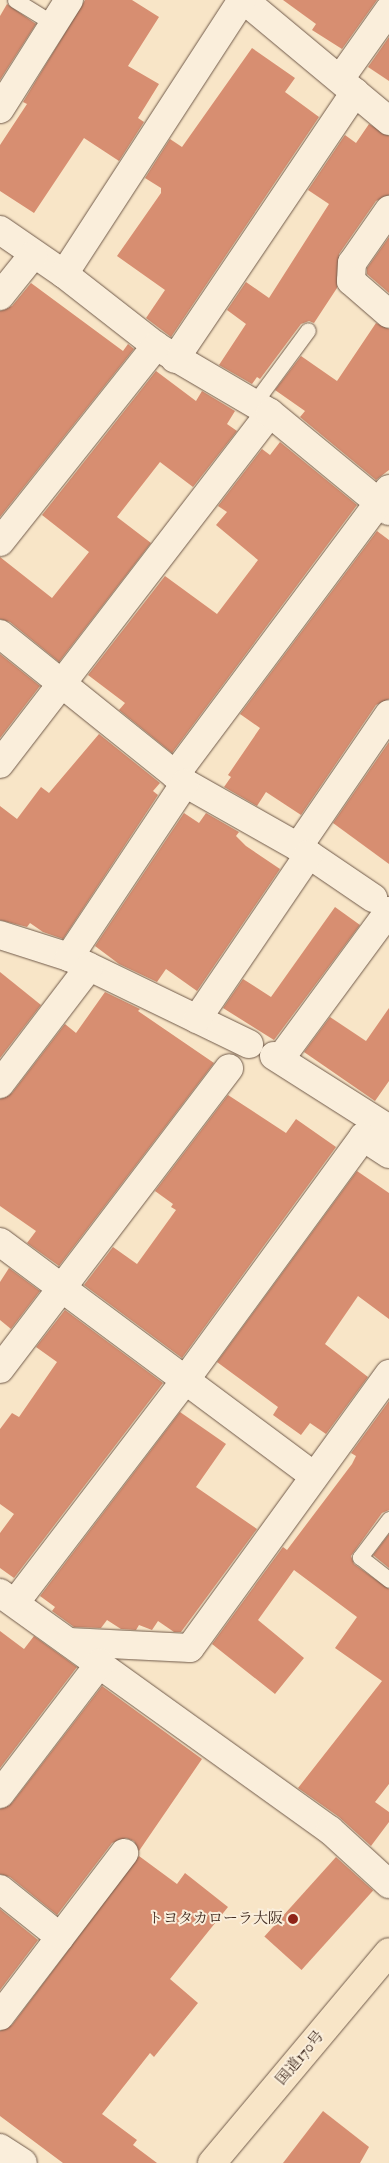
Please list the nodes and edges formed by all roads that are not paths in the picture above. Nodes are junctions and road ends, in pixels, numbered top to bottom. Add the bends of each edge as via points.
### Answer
1 (15, 0) edge
2 (69, 0) edge
3 (243, 0) edge
4 (389, 10) edge
5 (54, 24) junction
6 (348, 85) junction
7 (0, 110) edge
8 (389, 121) edge
9 (389, 210) edge
10 (0, 230) edge
11 (33, 254) junction
12 (64, 274) junction
13 (0, 296) edge
14 (389, 314) edge
15 (308, 330) dead end
16 (166, 353) junction
17 (261, 409) junction
18 (386, 502) edge
19 (0, 542) edge
20 (0, 634) edge
21 (62, 685) junction
22 (389, 714) edge
23 (0, 764) edge
24 (180, 779) junction
25 (303, 851) junction
26 (381, 904) edge
27 (0, 936) edge
28 (79, 962) junction
29 (197, 1019) junction
30 (249, 1044) dead end
31 (229, 1068) dead end
32 (0, 1084) edge
33 (388, 1125) edge
34 (389, 1154) edge
35 (0, 1242) edge
36 (61, 1288) junction
37 (0, 1369) edge
38 (389, 1374) edge
39 (186, 1379) junction
40 (314, 1475) junction
41 (389, 1519) edge
42 (389, 1580) edge
43 (7, 1598) edge
44 (67, 1642) junction
45 (100, 1663) junction
46 (0, 1794) edge
47 (124, 1853) dead end
48 (389, 1884) edge
49 (0, 1889) edge
50 (60, 1937) junction
51 (389, 1952) edge
52 (0, 2016) edge
53 (0, 2148) edge
54 (23, 2163) edge
55 (212, 2163) edge

1 - 5 lane
2 - 5 street
3 - 6 street
3 - 12 street
4 - 6 street
5 - 7 street
6 - 8 street
6 - 16 street
9 - 14 street via 352,263 351,282
10 - 11 street
11 - 12 street
11 - 13 street
12 - 16 street
15 - 17 lane
16 - 17 street
16 - 19 street
17 - 18 street
17 - 21 street
18 - 24 street
20 - 21 street
21 - 23 street
21 - 24 street
22 - 25 street
24 - 25 street
24 - 28 street
25 - 26 street
25 - 29 street
26 - 33 street via 277,1058
27 - 28 street
28 - 29 street
28 - 32 street
29 - 30 street
31 - 36 street
34 - 39 street via 363,1137
35 - 36 street
36 - 37 street
36 - 39 street
38 - 40 street
39 - 40 street
39 - 43 street
40 - 44 street via 190,1648
41 - 42 lane via 360,1557
43 - 44 street
44 - 45 street
45 - 46 street
45 - 48 street via 330,1830
47 - 50 street
49 - 50 street
50 - 52 street
51 - 55 highway, 国道170号
53 - 54 street

